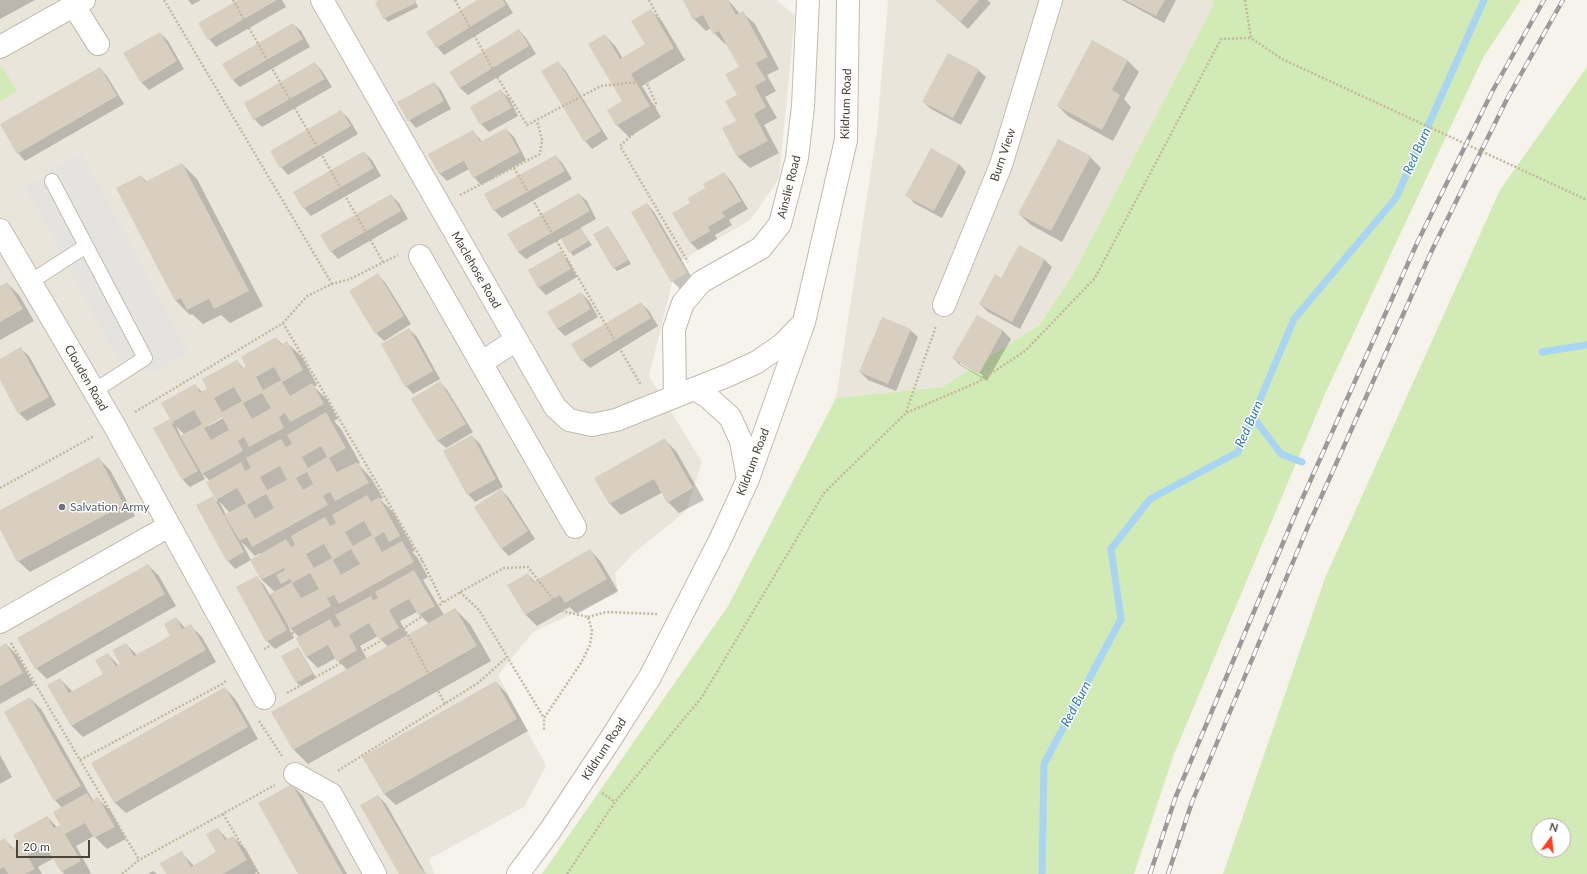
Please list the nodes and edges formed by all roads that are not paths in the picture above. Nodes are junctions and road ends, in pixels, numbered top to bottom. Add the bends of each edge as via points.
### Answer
1 (322, 0) edge
2 (808, 0) edge
3 (848, 0) edge
4 (1051, 0) edge
5 (79, 3) edge
6 (98, 44) dead end
7 (0, 48) edge
8 (52, 181) dead end
9 (0, 230) edge
10 (86, 246) junction
11 (420, 256) dead end
12 (30, 282) junction
13 (944, 305) road end
14 (804, 322) junction
15 (516, 340) junction
16 (481, 363) junction
17 (695, 389) junction
18 (94, 391) junction
19 (675, 396) junction
20 (748, 479) junction
21 (169, 526) junction
22 (575, 527) dead end
23 (4, 630) edge
24 (264, 698) road end
25 (295, 774) road end
26 (375, 874) edge
27 (518, 874) edge

1 - 15 street, Maclehose Road
2 - 19 street, Ainslie Road via 803,106 797,158 780,224 761,248 701,282 683,303 674,329
3 - 14 street, Kildrum Road via 846,140
4 - 13 street, Burn View via 1001,165
5 - 6 street
5 - 7 street
8 - 10 lane
9 - 12 street, Clouden Road
10 - 12 lane
10 - 18 lane via 145,358
11 - 16 street
12 - 18 street, Clouden Road
14 - 17 street, Maclehose Road via 784,344 757,362
14 - 20 street, Kildrum Road
15 - 16 street
15 - 19 street, Maclehose Road via 555,407 569,420 592,425 616,420
16 - 22 street
17 - 19 street, Maclehose Road
17 - 20 street via 730,417 741,441
18 - 21 street, Clouden Road
20 - 27 street, Kildrum Road via 720,540 650,676 549,832
21 - 23 street
21 - 24 street, Clouden Road
25 - 26 street via 331,794

